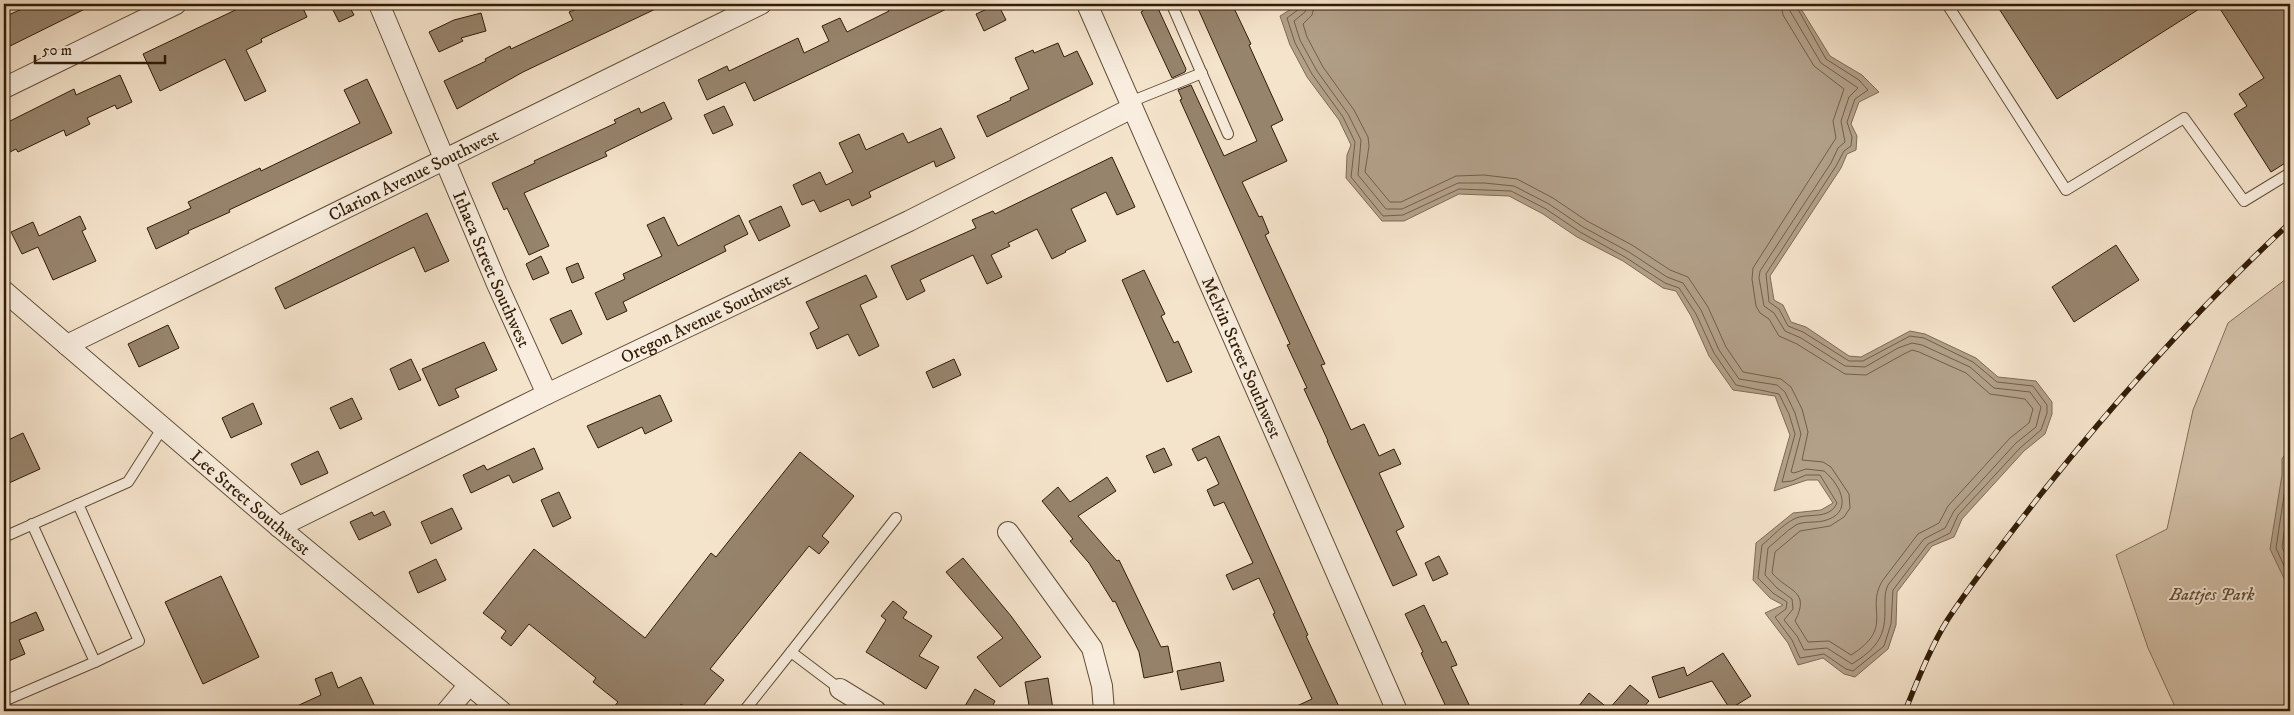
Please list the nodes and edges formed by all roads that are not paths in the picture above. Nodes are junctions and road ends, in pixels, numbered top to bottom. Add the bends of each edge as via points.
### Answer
1 (176, 4) edge
2 (379, 4) edge
3 (761, 4) edge
4 (1087, 4) edge
5 (1947, 4) edge
6 (1172, 5) edge
7 (1202, 73) junction
8 (4, 88) edge
9 (1131, 105) junction
10 (1228, 134) dead end
11 (445, 158) junction
12 (2290, 173) edge
13 (4, 291) edge
14 (67, 344) junction
15 (547, 394) junction
16 (164, 427) junction
17 (78, 504) junction
18 (896, 518) dead end
19 (32, 524) junction
20 (280, 527) junction
21 (1008, 532) dead end
22 (4, 537) edge
23 (791, 652) junction
24 (95, 662) junction
25 (468, 686) junction
26 (840, 689) joint
27 (4, 701) edge
28 (447, 711) edge
29 (501, 711) edge
30 (744, 711) edge
31 (876, 711) edge
32 (1104, 711) edge
33 (1398, 711) edge

1 - 8 street
2 - 11 street, Ithaca Street Southwest
3 - 11 street, Clarion Avenue Southwest
4 - 9 street, Melvin Street Southwest
5 - 12 lane via 2066,190 2184,118 2244,201
6 - 7 lane
7 - 9 lane
7 - 10 lane
9 - 15 street, Oregon Avenue Southwest via 909,221
9 - 33 street, Melvin Street Southwest
11 - 14 street, Clarion Avenue Southwest
11 - 15 street, Ithaca Street Southwest
13 - 14 street, Lee Street Southwest
14 - 16 street, Lee Street Southwest
15 - 20 street, Oregon Avenue Southwest
16 - 17 lane via 128,482
16 - 20 street, Lee Street Southwest
17 - 19 lane
17 - 24 lane via 139,641
18 - 23 lane
19 - 22 lane
19 - 24 lane
20 - 25 street, Lee Street Southwest
21 - 32 street via 1092,648 1102,686
23 - 26 lane
23 - 30 lane
24 - 27 lane
25 - 28 street
25 - 29 street, Lee Street Southwest
26 - 31 street

